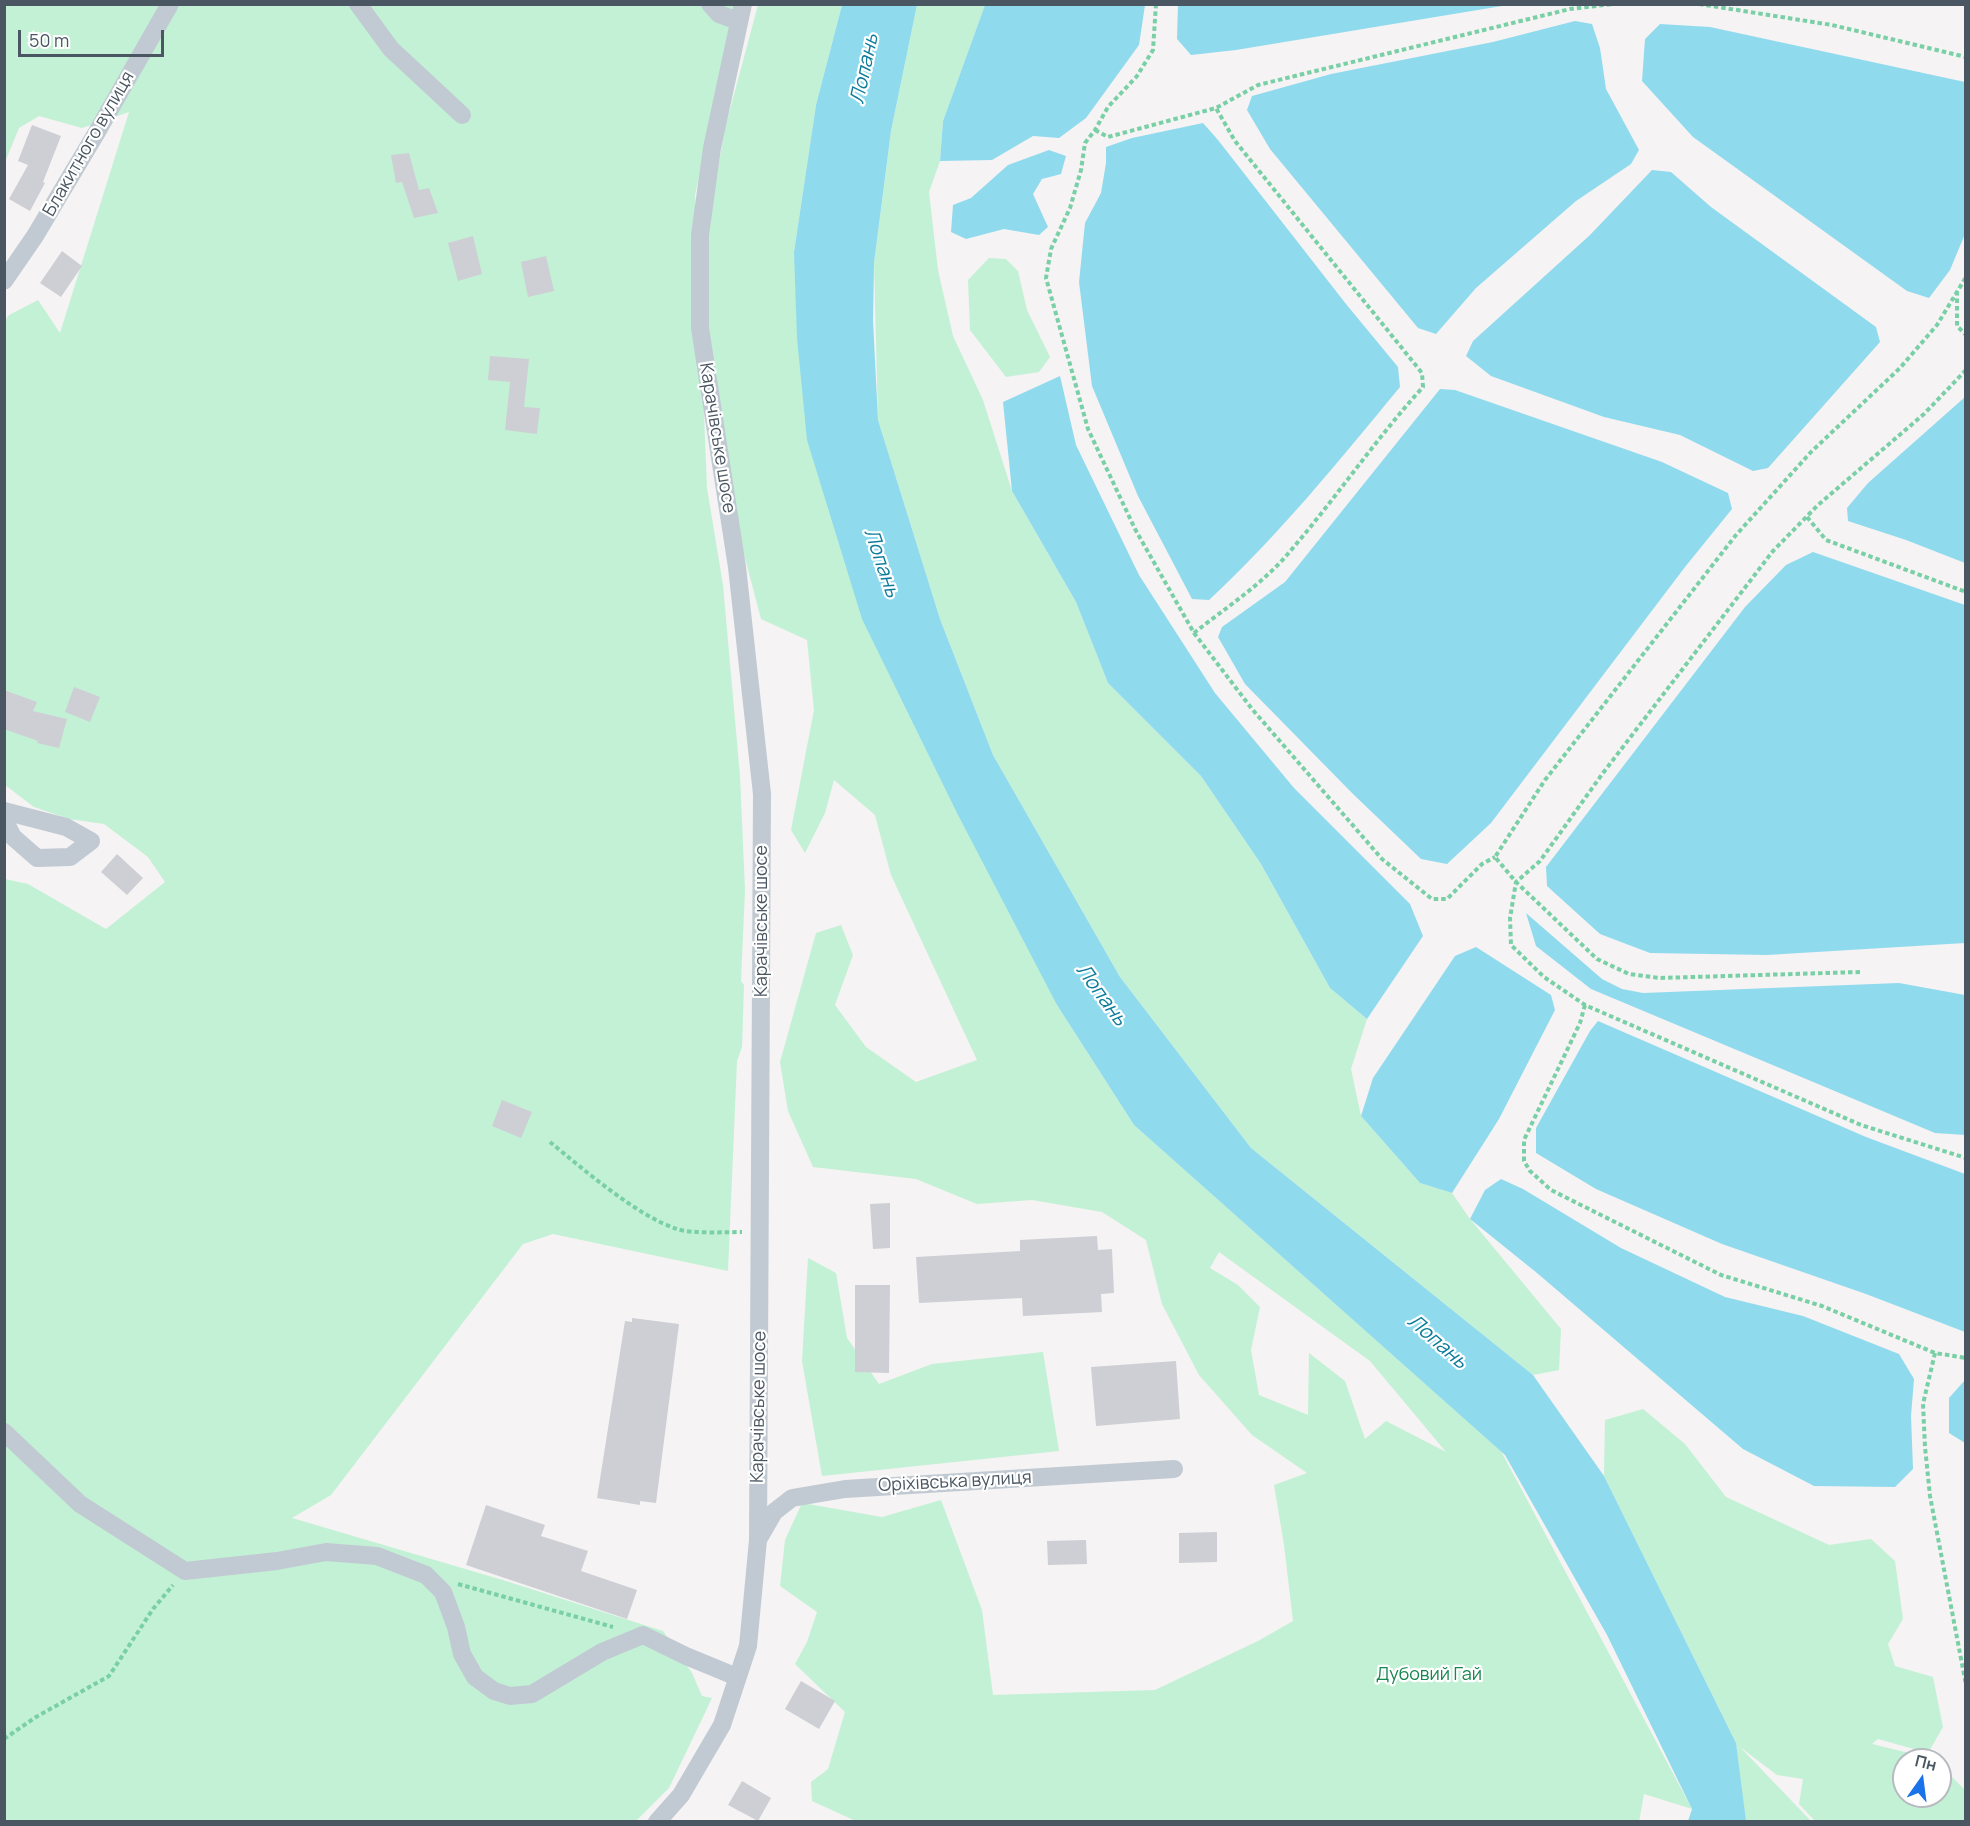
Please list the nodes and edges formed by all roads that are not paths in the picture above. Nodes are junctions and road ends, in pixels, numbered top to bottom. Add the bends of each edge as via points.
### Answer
1 (170, 4) edge
2 (358, 4) edge
3 (710, 4) edge
4 (741, 13) edge
5 (462, 115) dead end
6 (4, 281) edge
7 (4, 812) edge
8 (4, 820) edge
9 (4, 1432) edge
10 (1174, 1469) dead end
11 (758, 1540) junction
12 (737, 1677) junction
13 (657, 1821) edge

1 - 6 street, Блакитного вулиця via 35,236
2 - 5 street via 392,49
3 - 4 street via 719,14
4 - 11 street, Карачівське шосе via 712,148 700,235 700,328 737,567 762,794
7 - 8 street via 66,827 91,841 70,857 37,858 13,837
9 - 12 street via 80,1504 185,1570 326,1552 377,1556 426,1575 443,1592 462,1654 475,1677 494,1691 510,1696 532,1694 602,1652 643,1635
10 - 11 street, Оріхівська вулиця via 845,1489 792,1498 774,1512
11 - 12 street, Карачівське шосе via 748,1646
12 - 13 street, Карачівське шосе via 722,1725 681,1795

